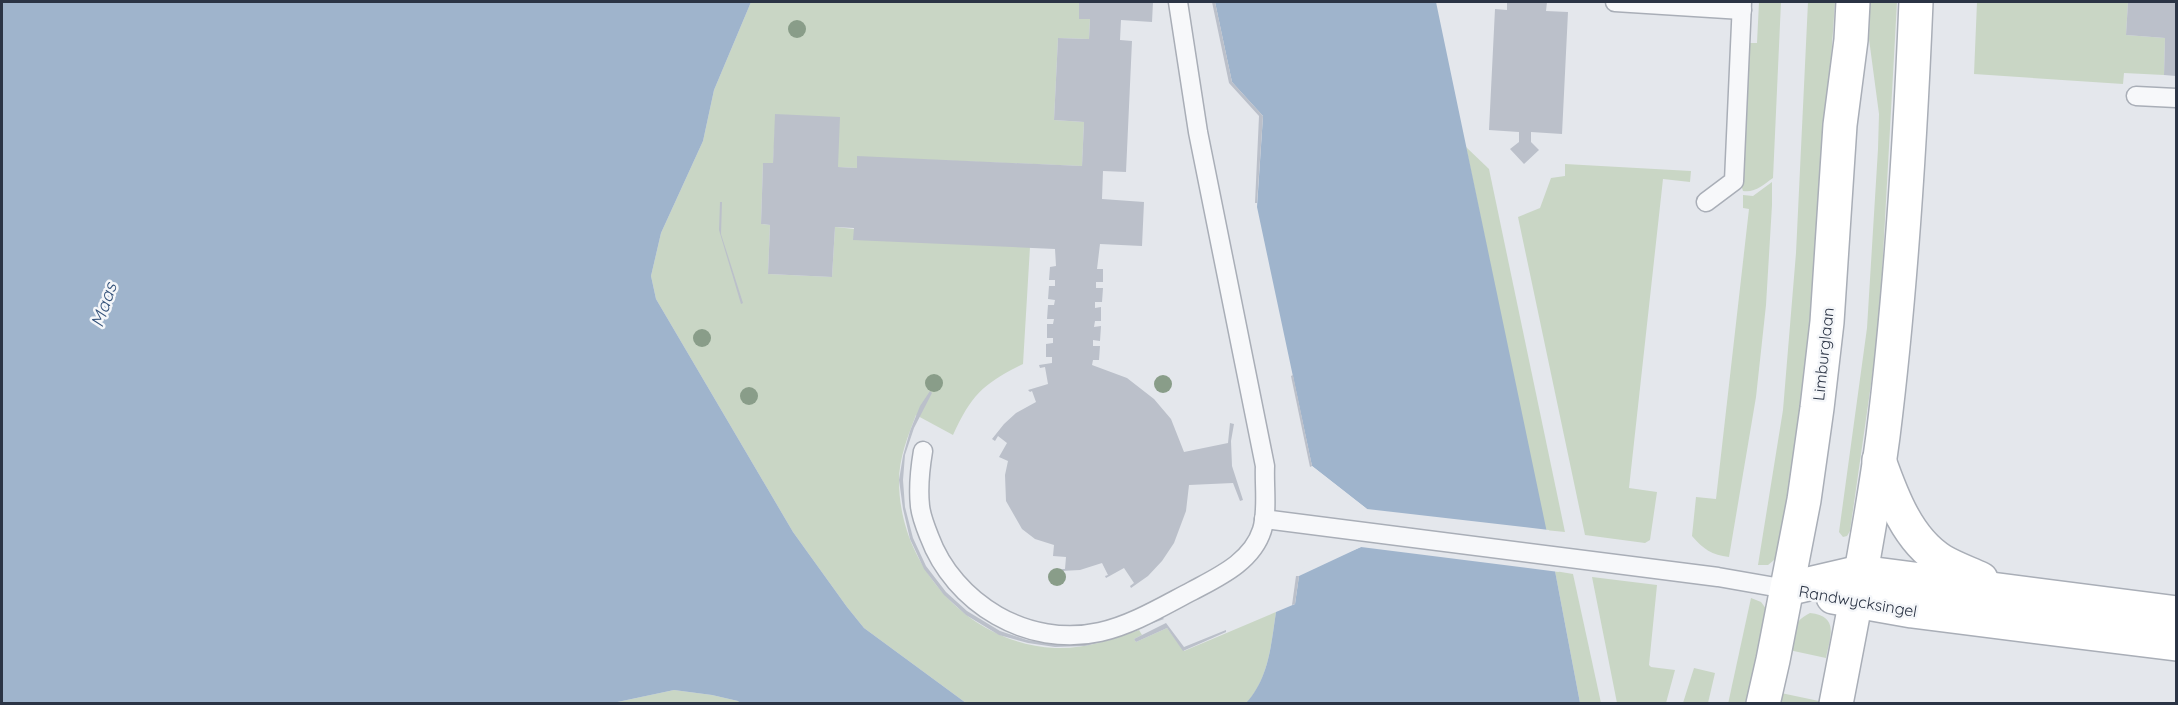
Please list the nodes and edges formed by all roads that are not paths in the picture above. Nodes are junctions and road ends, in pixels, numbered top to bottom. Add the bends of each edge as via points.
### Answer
1 (1178, 2) edge
2 (1615, 2) edge
3 (1853, 2) edge
4 (1916, 2) edge
5 (1742, 6) edge
6 (2136, 96) dead end
7 (2176, 98) edge
8 (1706, 202) dead end
9 (923, 451) dead end
10 (1879, 460) junction
11 (1264, 519) junction
12 (1858, 586) junction
13 (1787, 589) junction
14 (2013, 592) junction
15 (2176, 613) edge
16 (2176, 644) edge
17 (1763, 704) edge
18 (1836, 704) edge

1 - 11 lane via 1198,132 1265,466
2 - 5 lane
3 - 13 main road, Limburglaan via 1827,322 1804,500
4 - 10 main road via 1898,294
5 - 8 lane via 1734,181
6 - 7 lane
9 - 11 lane via 920,506 943,566 989,612 1030,631 1063,636 1102,632 1173,602 1214,580 1246,556 1262,531
10 - 12 main road
10 - 14 main road via 1899,508 1930,552 1954,567
11 - 13 lane
12 - 13 main road, Randwycksingel
12 - 14 main road, Randwycksingel
12 - 16 main road, Randwycksingel via 1912,611
12 - 18 main road
13 - 17 main road, Limburglaan
14 - 15 main road, Randwycksingel

